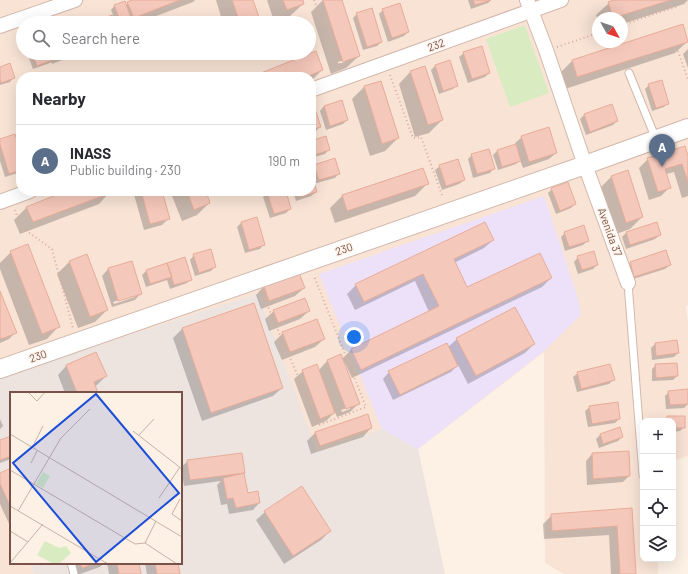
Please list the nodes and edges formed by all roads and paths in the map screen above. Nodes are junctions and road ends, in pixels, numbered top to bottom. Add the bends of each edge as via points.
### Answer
1 (75, 0) edge
2 (314, 0) edge
3 (561, 0) edge
4 (528, 5) edge
5 (680, 6) dead end
6 (29, 16) edge
7 (16, 20) edge
8 (628, 23) edge
9 (0, 26) edge
10 (592, 35) edge
11 (546, 50) junction
12 (678, 51) dead end
13 (386, 63) junction
14 (630, 73) dead end
15 (345, 78) junction
16 (688, 80) edge
17 (316, 88) edge
18 (687, 131) edge
19 (656, 140) junction
20 (586, 165) junction
21 (17, 196) edge
22 (6, 200) edge
23 (448, 213) junction
24 (308, 262) junction
25 (256, 280) junction
26 (628, 282) joint
27 (77, 343) junction
28 (0, 370) edge
29 (641, 454) edge
30 (71, 564) edge
31 (74, 574) edge

1 - 6 street
2 - 15 path
3 - 4 street, 232
4 - 11 street, Avenida 37
4 - 13 street, 232
5 - 8 path
7 - 9 street
10 - 11 path
11 - 20 street, Avenida 37
12 - 16 path
13 - 15 street, 232
13 - 23 path via 413,138 421,137
14 - 19 lane
15 - 17 street, 232
18 - 19 street, 230
19 - 20 street, 230
20 - 23 street, 230
20 - 26 street, Avenida 37
21 - 22 street
22 - 27 path via 21,227 52,249
23 - 24 street, 230
24 - 25 street, 230
24 - 25 path via 366,407 319,425
25 - 27 street, 230
26 - 29 lane, Avenida 37
27 - 28 street, 230
30 - 31 lane

